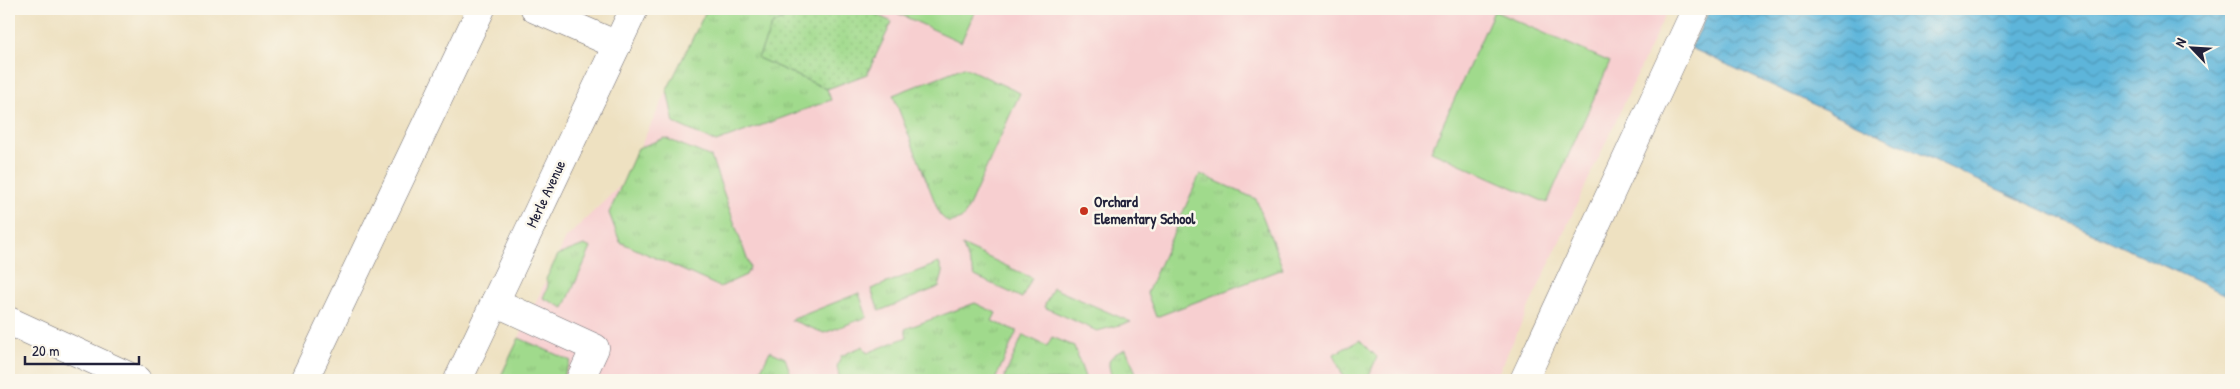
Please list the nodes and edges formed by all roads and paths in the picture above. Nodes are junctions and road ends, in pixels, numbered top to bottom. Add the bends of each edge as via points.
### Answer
1 (481, 9) edge
2 (535, 9) edge
3 (634, 9) edge
4 (1696, 9) edge
5 (617, 45) junction
6 (495, 302) junction
7 (9, 321) edge
8 (137, 380) edge
9 (304, 380) edge
10 (458, 380) edge
11 (580, 380) edge
12 (1524, 380) edge

1 - 9 street
2 - 5 street
3 - 5 street, Merle Avenue
4 - 12 street
5 - 6 street, Merle Avenue
6 - 10 street, Merle Avenue
6 - 11 street via 595,348
7 - 8 street

